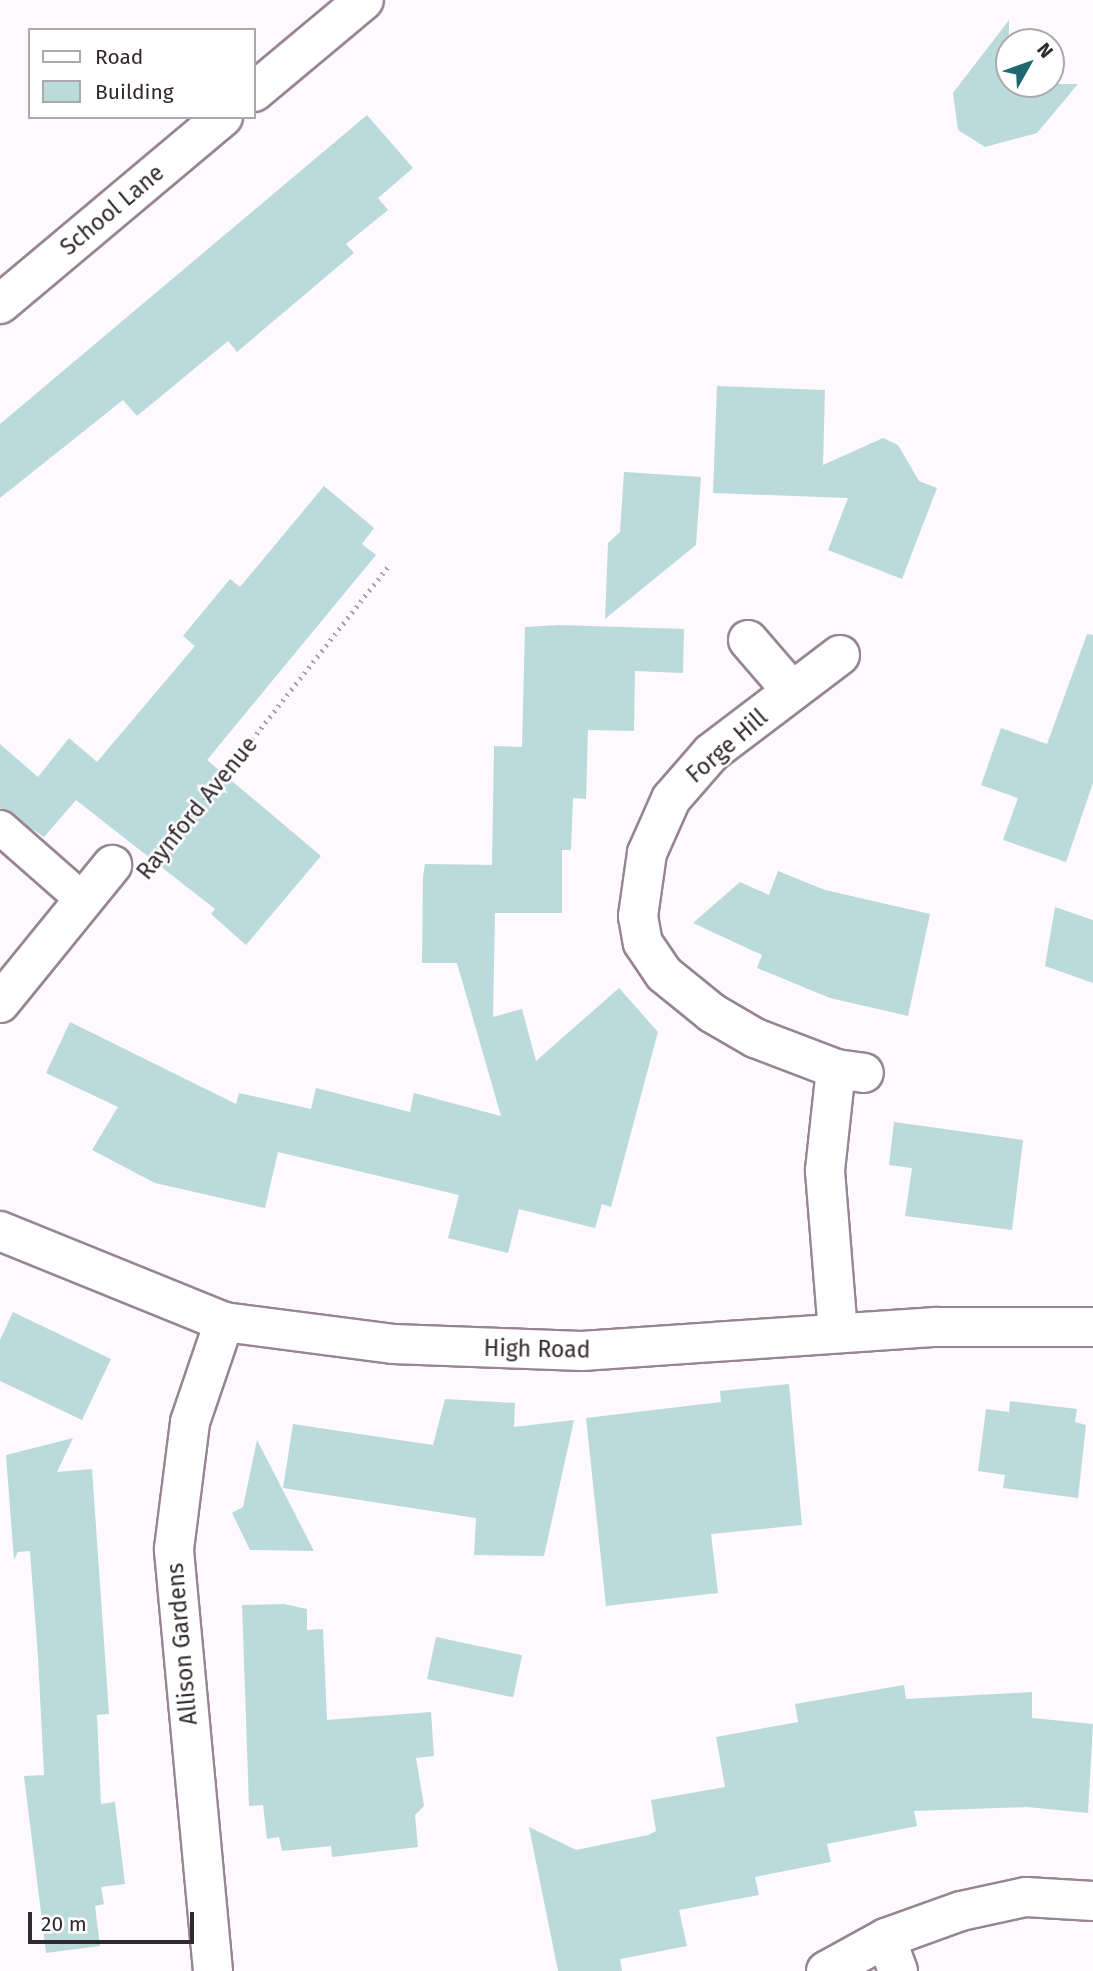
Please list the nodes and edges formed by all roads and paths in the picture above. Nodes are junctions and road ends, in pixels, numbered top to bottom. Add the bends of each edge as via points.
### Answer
1 (364, 0) edge
2 (256, 90) edge
3 (221, 119) edge
4 (0, 304) edge
5 (388, 567) dead end
6 (748, 640) dead end
7 (840, 655) dead end
8 (792, 691) junction
9 (0, 827) edge
10 (112, 865) joint
11 (83, 900) junction
12 (0, 1003) edge
13 (0, 1231) edge
14 (224, 1322) junction
15 (1093, 1327) edge
16 (838, 1332) junction
17 (1093, 1901) edge
18 (892, 1954) edge
19 (213, 1971) edge
20 (826, 1971) edge

1 - 2 street
3 - 4 street, School Lane
5 - 10 path, Raynford Avenue via 136,886
6 - 8 street
7 - 8 street, Forge Hill
8 - 16 street, Forge Hill via 711,753 671,799 647,853 638,916 643,943 685,992 755,1038 850,1071 825,1171
9 - 11 lane
10 - 11 street, Raynford Avenue
11 - 12 street, Raynford Avenue
13 - 14 street, High Road
14 - 16 street, High Road via 393,1344 555,1350
14 - 19 street, Allison Gardens via 190,1422 174,1549
15 - 16 street, High Road
17 - 18 street via 1026,1897
18 - 20 street

